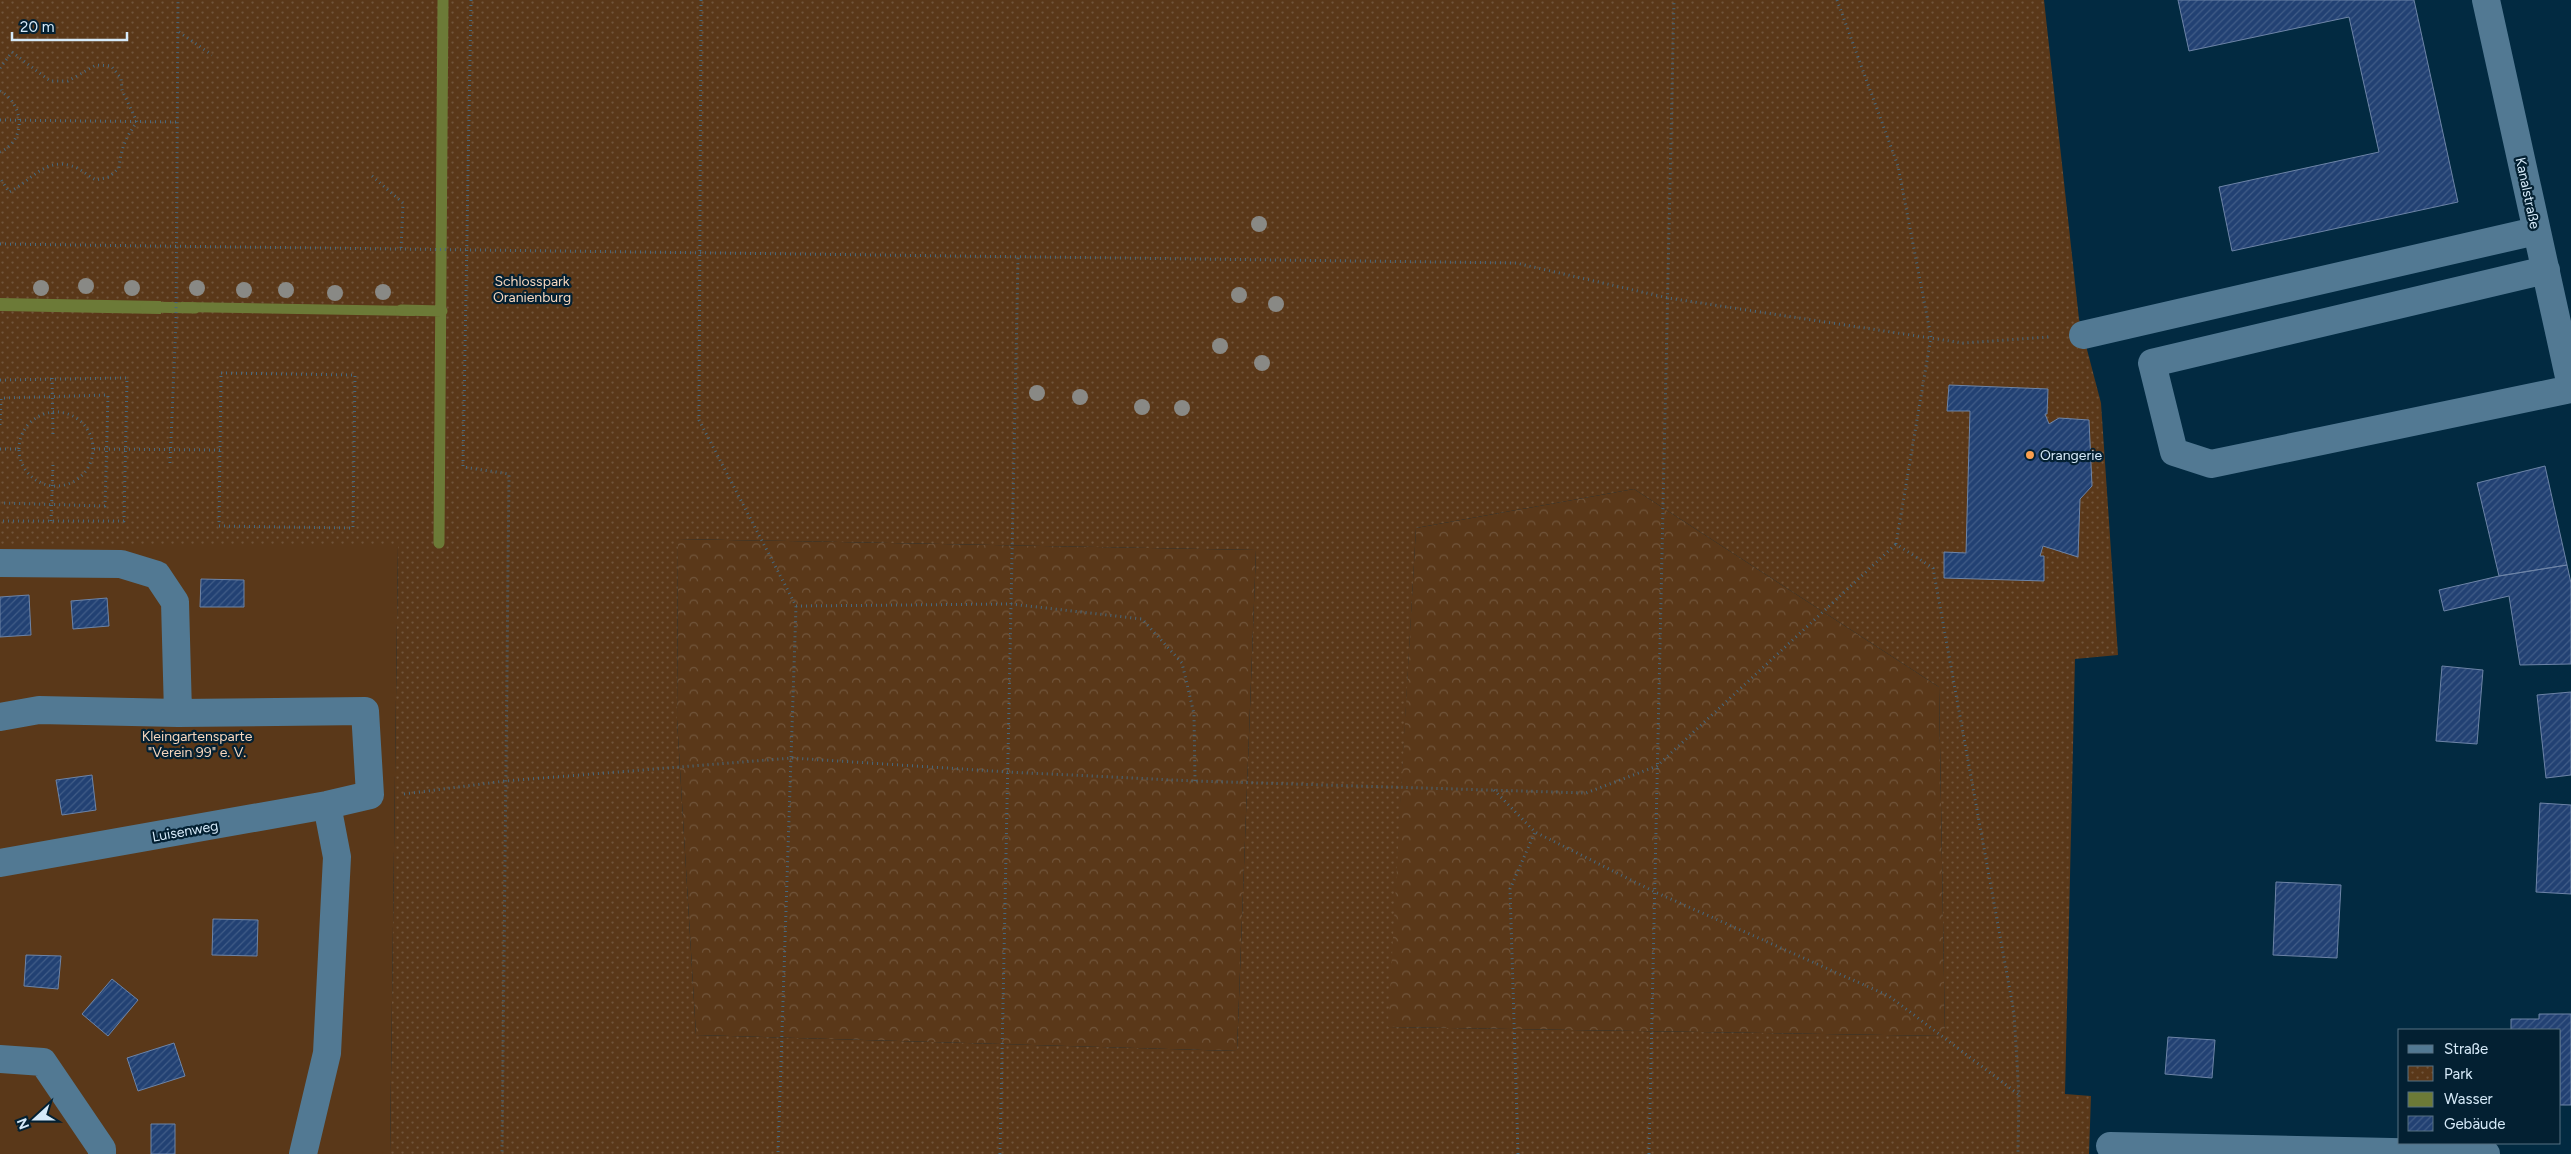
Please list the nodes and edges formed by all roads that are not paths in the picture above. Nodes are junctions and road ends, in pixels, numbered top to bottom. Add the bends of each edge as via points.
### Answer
1 (2486, 0) edge
2 (2536, 231) junction
3 (2546, 270) junction
4 (2083, 335) road end
5 (2571, 387) edge
6 (0, 563) edge
7 (178, 713) junction
8 (0, 717) edge
9 (327, 805) junction
10 (0, 863) edge
11 (0, 1059) edge
12 (2110, 1146) dead end
13 (2182, 1151) edge
14 (102, 1154) edge
15 (303, 1154) edge
16 (2486, 1154) edge

1 - 2 street, Kanalstraße
2 - 3 street, Kanalstraße
2 - 4 street
3 - 5 street, Kanalstraße
3 - 5 street via 2152,363 2174,452 2211,464
6 - 7 street via 121,564 157,575 175,602
7 - 8 street via 38,710
7 - 9 street, Luisenweg via 365,711 370,795
9 - 10 street, Luisenweg
9 - 15 street via 337,857 327,1053
11 - 14 street via 42,1062 102,1149
12 - 13 street
13 - 16 street

